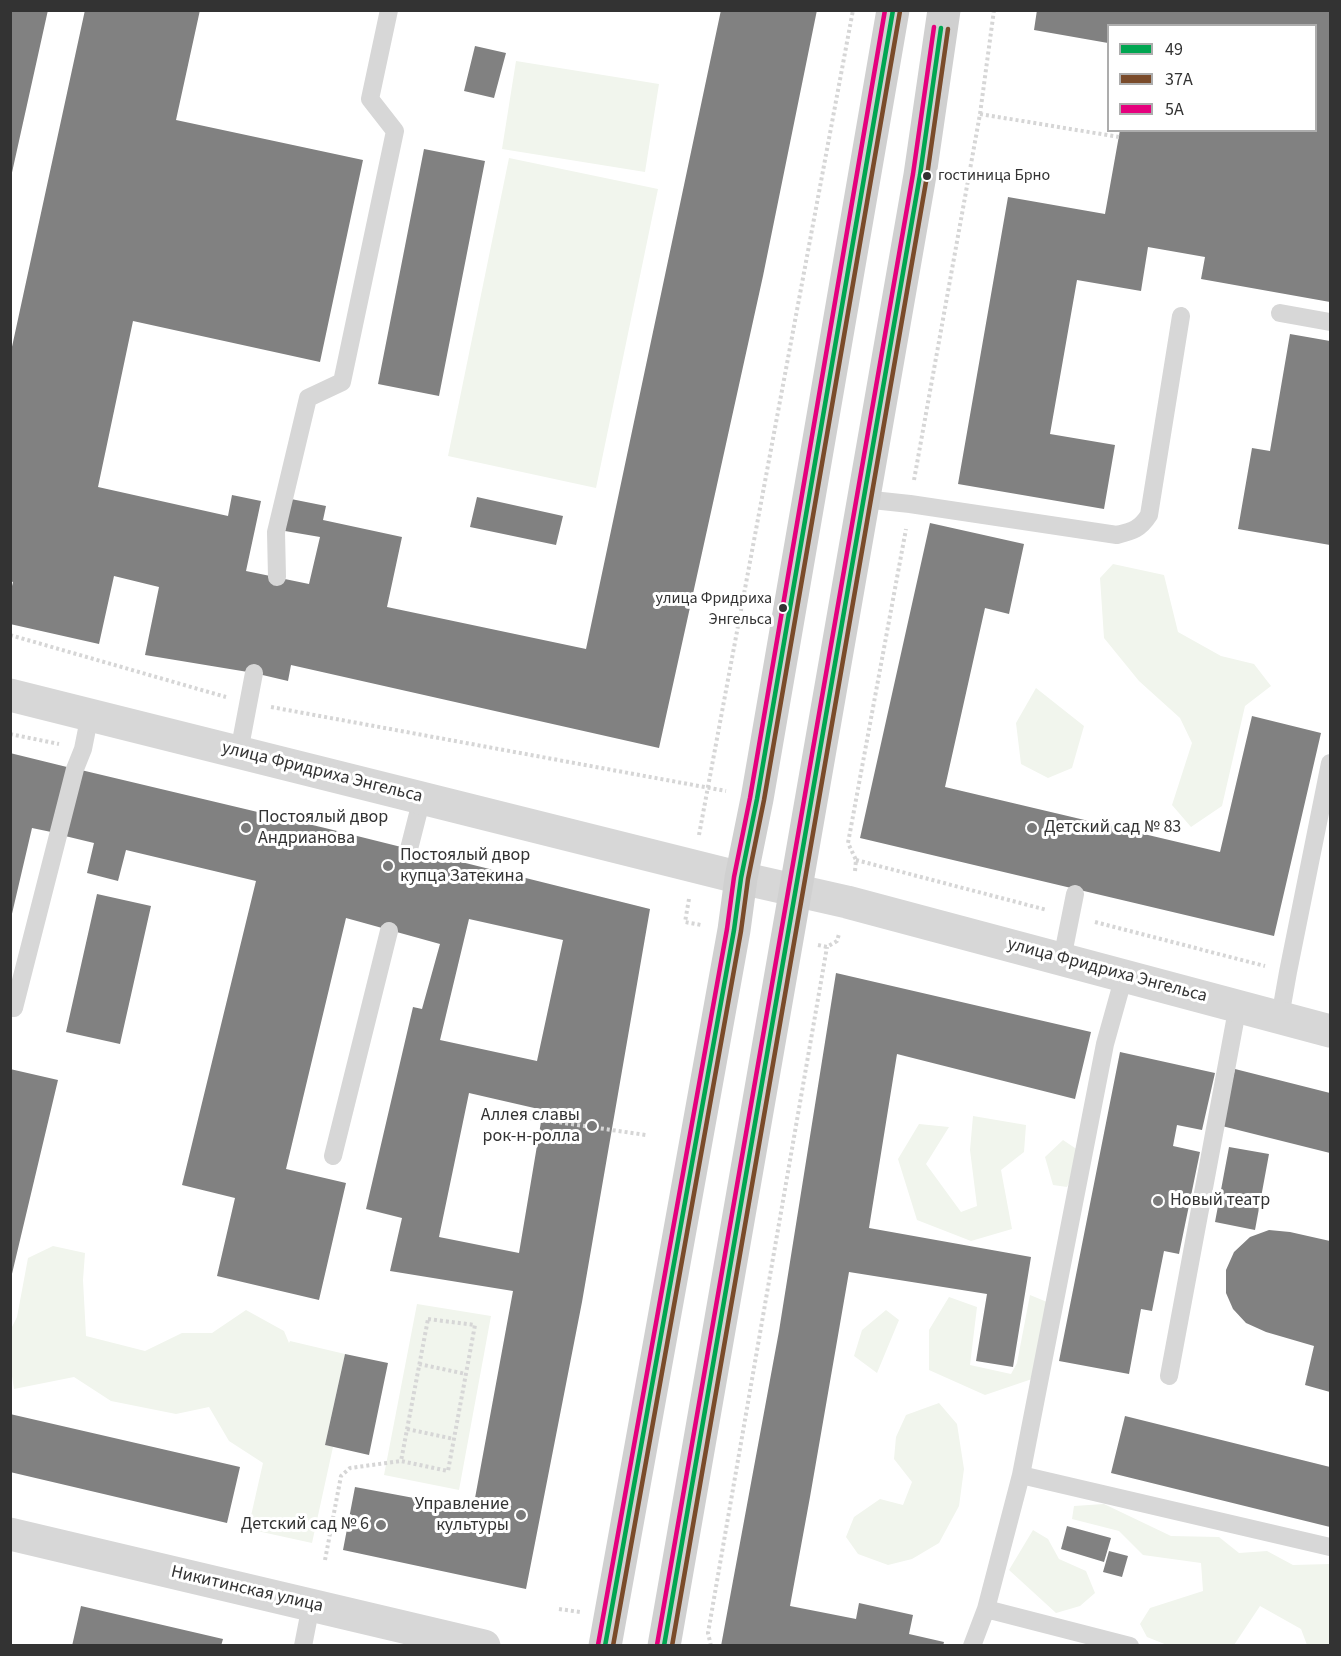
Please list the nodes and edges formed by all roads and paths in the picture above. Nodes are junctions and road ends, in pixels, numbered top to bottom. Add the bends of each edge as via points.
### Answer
1 (388, 10) edge
2 (853, 10) edge
3 (892, 10) edge
4 (944, 10) edge
5 (994, 10) edge
6 (980, 114) junction
7 (1119, 137) dead end
8 (1280, 313) dead end
9 (1181, 316) dead end
10 (1330, 322) edge
11 (863, 499) junction
12 (910, 504) junction
13 (277, 578) dead end
14 (10, 635) edge
15 (254, 673) dead end
16 (10, 695) edge
17 (248, 703) junction
18 (90, 714) junction
19 (239, 752) junction
20 (1330, 763) edge
21 (707, 787) junction
22 (726, 791) dead end
23 (422, 798) junction
24 (701, 822) dead end
25 (409, 849) dead end
26 (854, 876) dead end
27 (741, 878) junction
28 (796, 890) junction
29 (1075, 894) dead end
30 (689, 897) dead end
31 (702, 925) dead end
32 (388, 931) dead end
33 (839, 933) dead end
34 (816, 944) dead end
35 (827, 947) junction
36 (1062, 959) junction
37 (1125, 976) junction
38 (1238, 1005) junction
39 (14, 1008) dead end
40 (1281, 1017) junction
41 (1330, 1031) edge
42 (488, 1112) dead end
43 (646, 1136) dead end
44 (333, 1156) dead end
45 (419, 1364) junction
46 (466, 1374) junction
47 (1169, 1377) dead end
48 (407, 1429) junction
49 (454, 1439) junction
50 (401, 1461) junction
51 (1021, 1475) junction
52 (10, 1534) edge
53 (1330, 1547) edge
54 (326, 1560) dead end
55 (311, 1605) junction
56 (559, 1609) dead end
57 (986, 1609) junction
58 (582, 1612) dead end
59 (699, 1632) dead end
60 (708, 1634) junction
61 (303, 1646) edge
62 (484, 1646) edge
63 (605, 1646) edge
64 (664, 1646) edge
65 (711, 1646) edge
66 (972, 1646) edge
67 (1130, 1646) edge

1 - 13 lane via 370,99 394,131 342,382 308,398 276,532
2 - 21 path
3 - 27 main road
4 - 11 main road via 920,175
5 - 6 path
6 - 7 path
6 - 12 path
8 - 10 lane
9 - 12 lane via 1149,515 1133,531 1117,535
11 - 12 lane
11 - 28 main road
12 - 26 path via 848,843 856,860
14 - 17 path
15 - 17 lane
16 - 18 street, улица Фридриха Энгельса
17 - 19 lane
17 - 21 path
18 - 19 street, улица Фридриха Энгельса
18 - 39 lane
19 - 23 street, улица Фридриха Энгельса
20 - 40 lane
21 - 22 path
21 - 24 path
23 - 25 lane
23 - 27 street, улица Фридриха Энгельса
27 - 28 street, улица Фридриха Энгельса
27 - 63 main road
28 - 36 street, улица Фридриха Энгельса
28 - 64 main road
29 - 36 lane
30 - 31 path via 685,922
32 - 44 lane
33 - 35 path via 837,941
34 - 35 path
35 - 60 path
36 - 37 street, улица Фридриха Энгельса
37 - 38 street, улица Фридриха Энгельса
37 - 51 lane via 1105,1044
38 - 40 street, улица Фридриха Энгельса
38 - 47 lane
40 - 41 street, улица Фридриха Энгельса
42 - 43 path
45 - 46 path
45 - 46 path via 428,1319 475,1325
45 - 48 path
46 - 49 path
48 - 49 path
48 - 50 path
49 - 50 path via 448,1471
50 - 54 path via 350,1468 341,1476
51 - 53 lane
51 - 57 lane
52 - 55 street, Никитинская улица
55 - 61 lane
55 - 62 street, Никитинская улица
56 - 58 path
57 - 66 lane
57 - 67 lane
59 - 60 path
60 - 65 path

